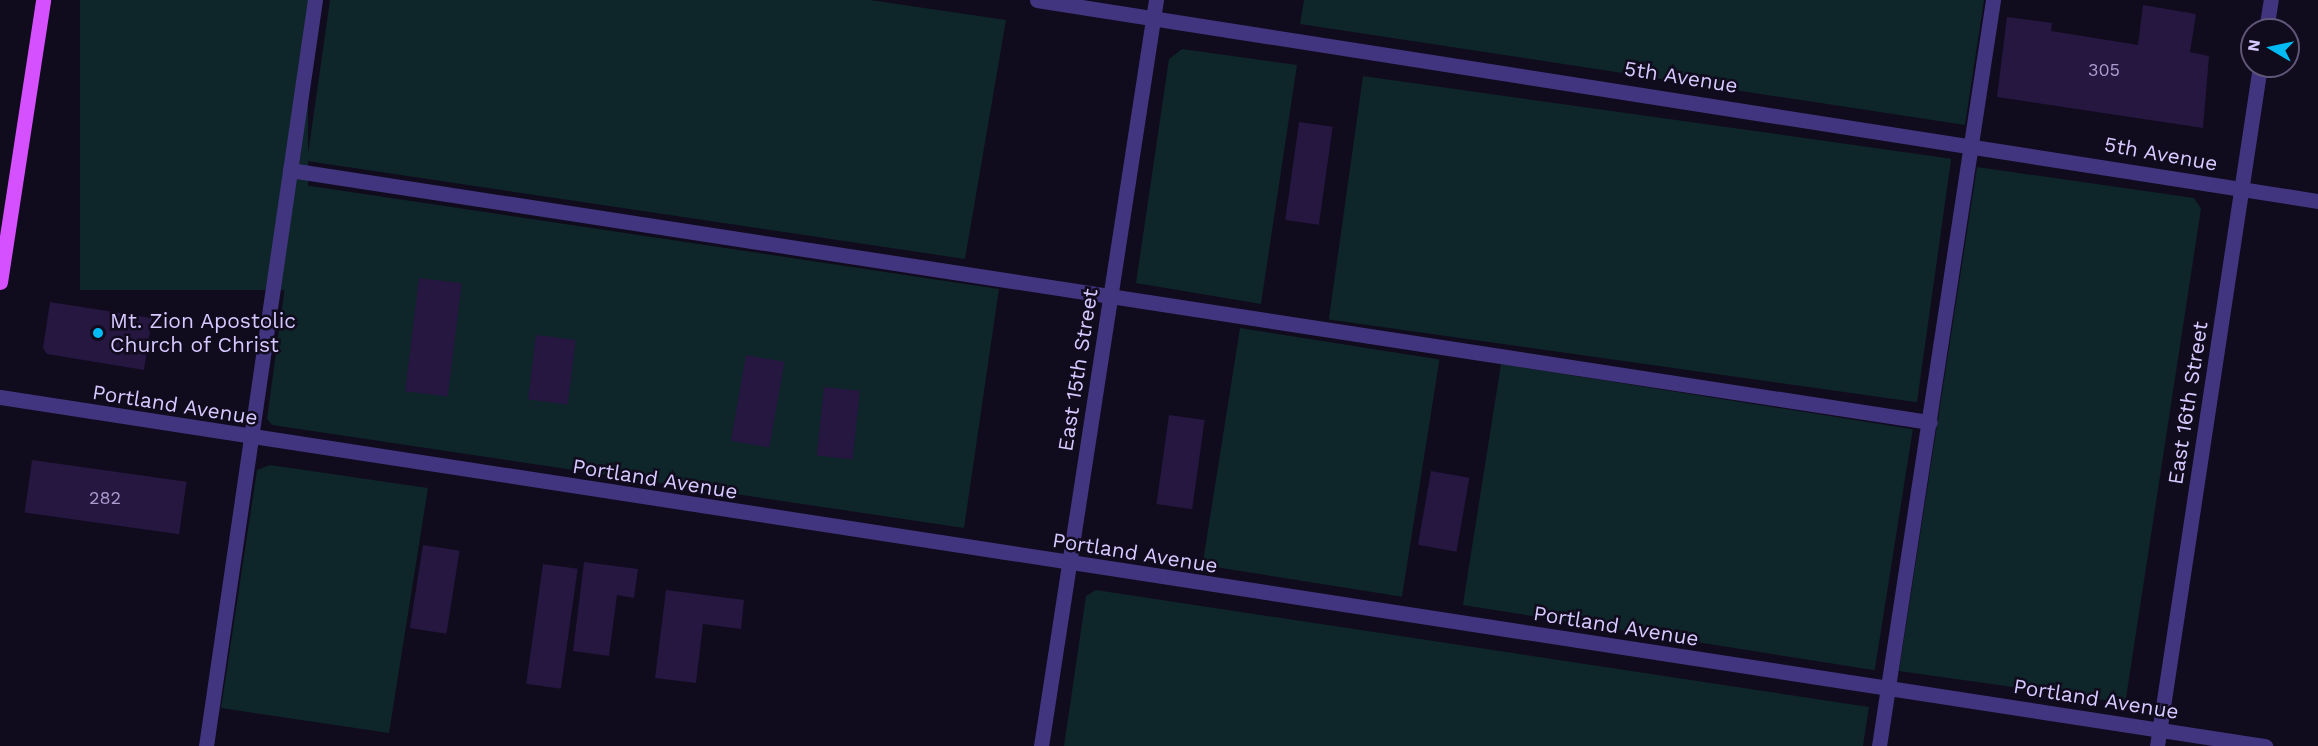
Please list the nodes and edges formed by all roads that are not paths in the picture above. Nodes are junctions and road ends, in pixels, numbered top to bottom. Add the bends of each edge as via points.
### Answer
1 (43, 0) edge
2 (315, 0) edge
3 (1037, 0) edge
4 (1156, 0) edge
5 (1993, 0) edge
6 (2271, 0) edge
7 (1153, 17) junction
8 (2268, 18) edge
9 (2258, 78) edge
10 (1971, 143) junction
11 (290, 170) junction
12 (2241, 189) junction
13 (2318, 201) edge
14 (0, 282) edge
15 (1110, 296) junction
16 (0, 397) edge
17 (1930, 422) junction
18 (254, 439) junction
19 (1069, 565) junction
20 (1888, 688) junction
21 (2159, 730) junction
22 (206, 746) edge
23 (1041, 746) edge
24 (1879, 746) edge
25 (2157, 746) edge
26 (2265, 746) edge

1 - 14 main road
2 - 11 street
3 - 7 street, 5th Avenue
4 - 7 street, East 15th Street
5 - 10 street
6 - 8 street
7 - 10 street, 5th Avenue
7 - 15 street, East 15th Street
9 - 12 street, East 16th Street
10 - 12 street, 5th Avenue
10 - 17 street
11 - 15 street
11 - 18 street
12 - 13 street, 5th Avenue
12 - 21 street, East 16th Street
15 - 17 street
15 - 19 street, East 15th Street
16 - 18 street, Portland Avenue
17 - 20 street
18 - 19 street, Portland Avenue
18 - 22 street
19 - 20 street, Portland Avenue
19 - 23 street, East 15th Street
20 - 21 street, Portland Avenue
20 - 24 street
21 - 25 street, East 16th Street
21 - 26 street, Portland Avenue

